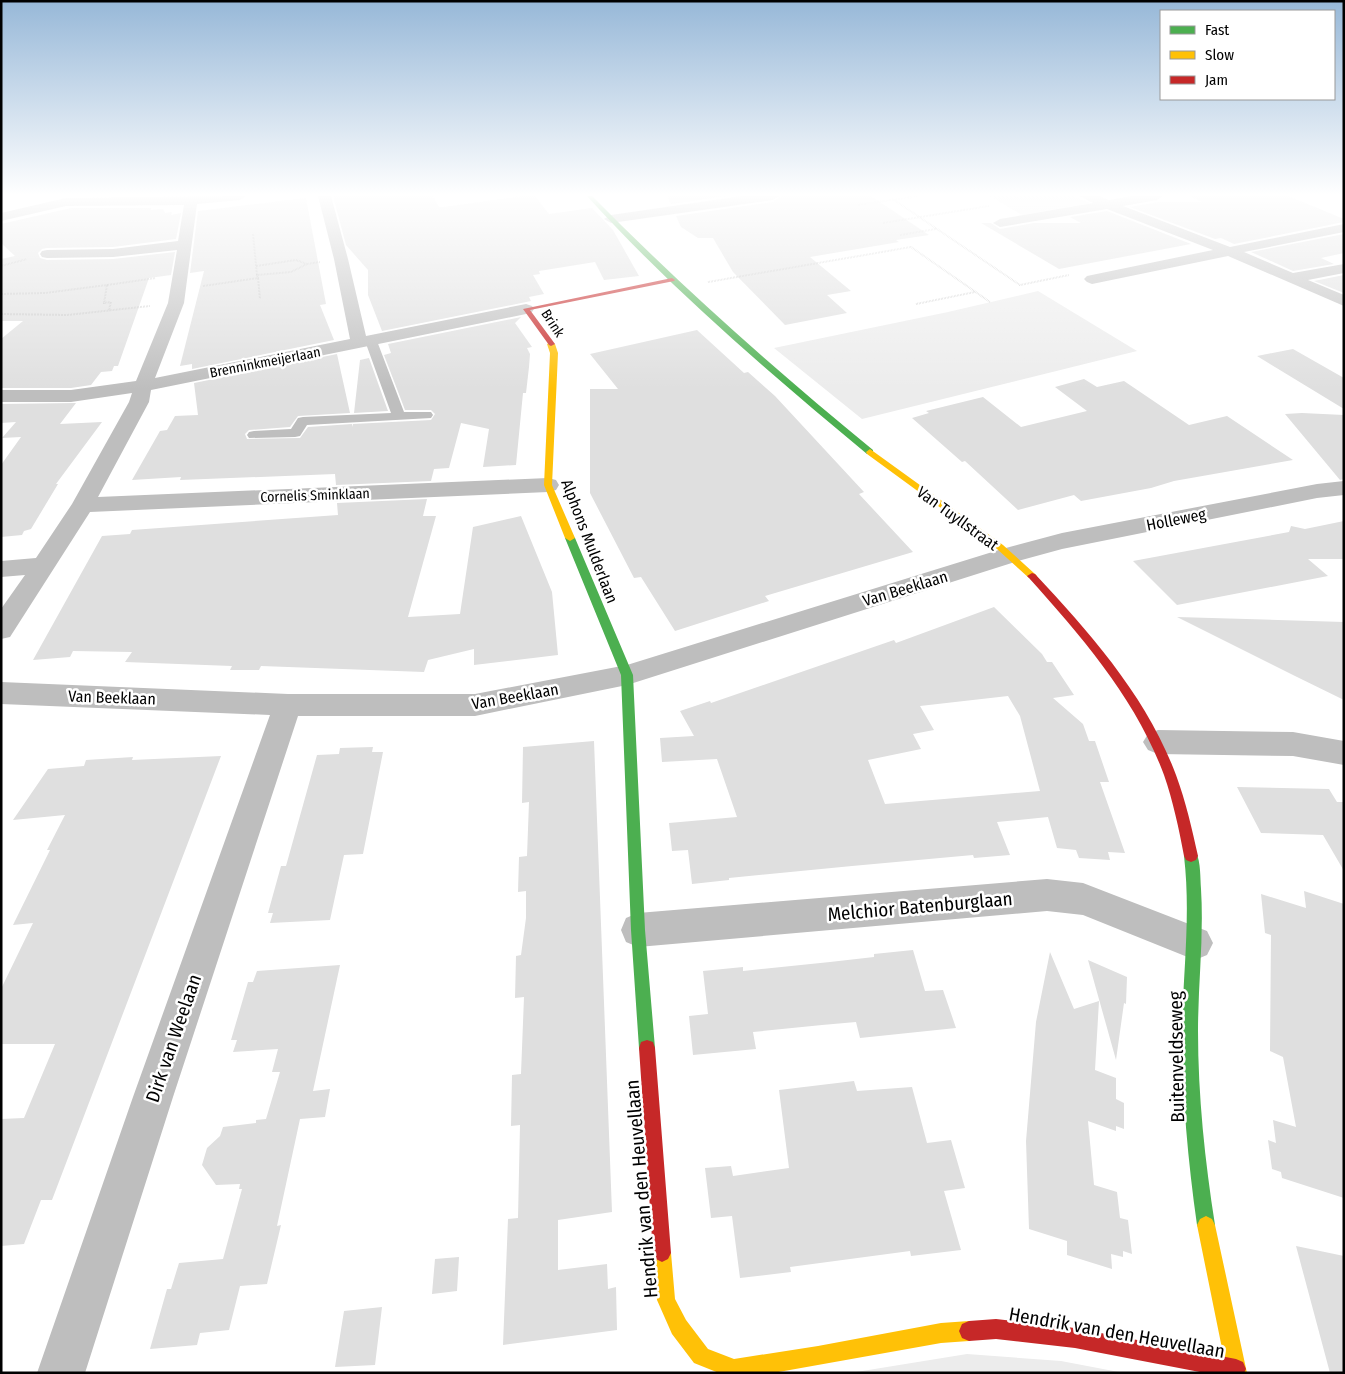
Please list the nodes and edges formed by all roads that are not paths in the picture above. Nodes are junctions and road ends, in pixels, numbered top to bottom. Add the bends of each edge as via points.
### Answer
1 (182, 260) edge
2 (341, 260) edge
3 (653, 260) edge
4 (1189, 260) edge
5 (1250, 260) edge
6 (1344, 268) edge
7 (1293, 278) junction
8 (1092, 279) road end
9 (676, 283) junction
10 (1344, 301) edge
11 (526, 309) junction
12 (365, 342) junction
13 (554, 353) joint
14 (144, 386) junction
15 (1, 396) edge
16 (426, 414) dead end
17 (398, 415) junction
18 (254, 435) dead end
19 (548, 486) junction
20 (1344, 488) edge
21 (83, 505) junction
22 (1010, 555) junction
23 (44, 565) junction
24 (1, 569) edge
25 (1, 630) edge
26 (627, 675) junction
27 (1, 693) edge
28 (288, 705) junction
29 (1158, 742) junction
30 (1344, 752) edge
31 (638, 930) junction
32 (1195, 943) junction
33 (1237, 1371) edge
34 (61, 1373) edge

1 - 14 street via 177,289
2 - 12 street
3 - 9 street, Van Tuyllstraat
4 - 8 street
5 - 7 street
6 - 7 street
7 - 10 street
9 - 11 street, Brink
9 - 22 street, Van Tuyllstraat via 884,463
11 - 12 street, Brenninkmeijerlaan
11 - 13 street, Brink via 549,339
12 - 14 street, Brenninkmeijerlaan
12 - 17 lane
13 - 19 street, Alphons Mulderlaan
14 - 15 street, Brenninkmeijerlaan via 71,396
14 - 21 street via 139,402
16 - 17 lane
17 - 18 lane via 303,421 295,433
19 - 21 street, Cornelis Sminklaan
19 - 26 street, Alphons Mulderlaan
20 - 22 street, Holleweg via 1062,541
21 - 23 street
22 - 26 street, Van Beeklaan
22 - 29 street, Van Tuyllstraat via 1073,618 1102,653
23 - 24 street
23 - 25 street
26 - 28 street, Van Beeklaan via 474,705
26 - 31 street, Hendrik van den Heuvellaan
27 - 28 street, Van Beeklaan
28 - 34 street, Dirk van Weelaan via 152,1097
29 - 30 street via 1293,744
29 - 32 street, Buitenveldseweg via 1177,795 1190,846 1196,891
31 - 32 street, Melchior Batenburglaan via 1047,895 1083,899
31 - 33 street, Hendrik van den Heuvellaan via 666,1300 679,1327 701,1356 734,1369 941,1332 996,1329 1075,1338
32 - 33 street, Buitenveldseweg via 1190,1029 1196,1159 1209,1240

